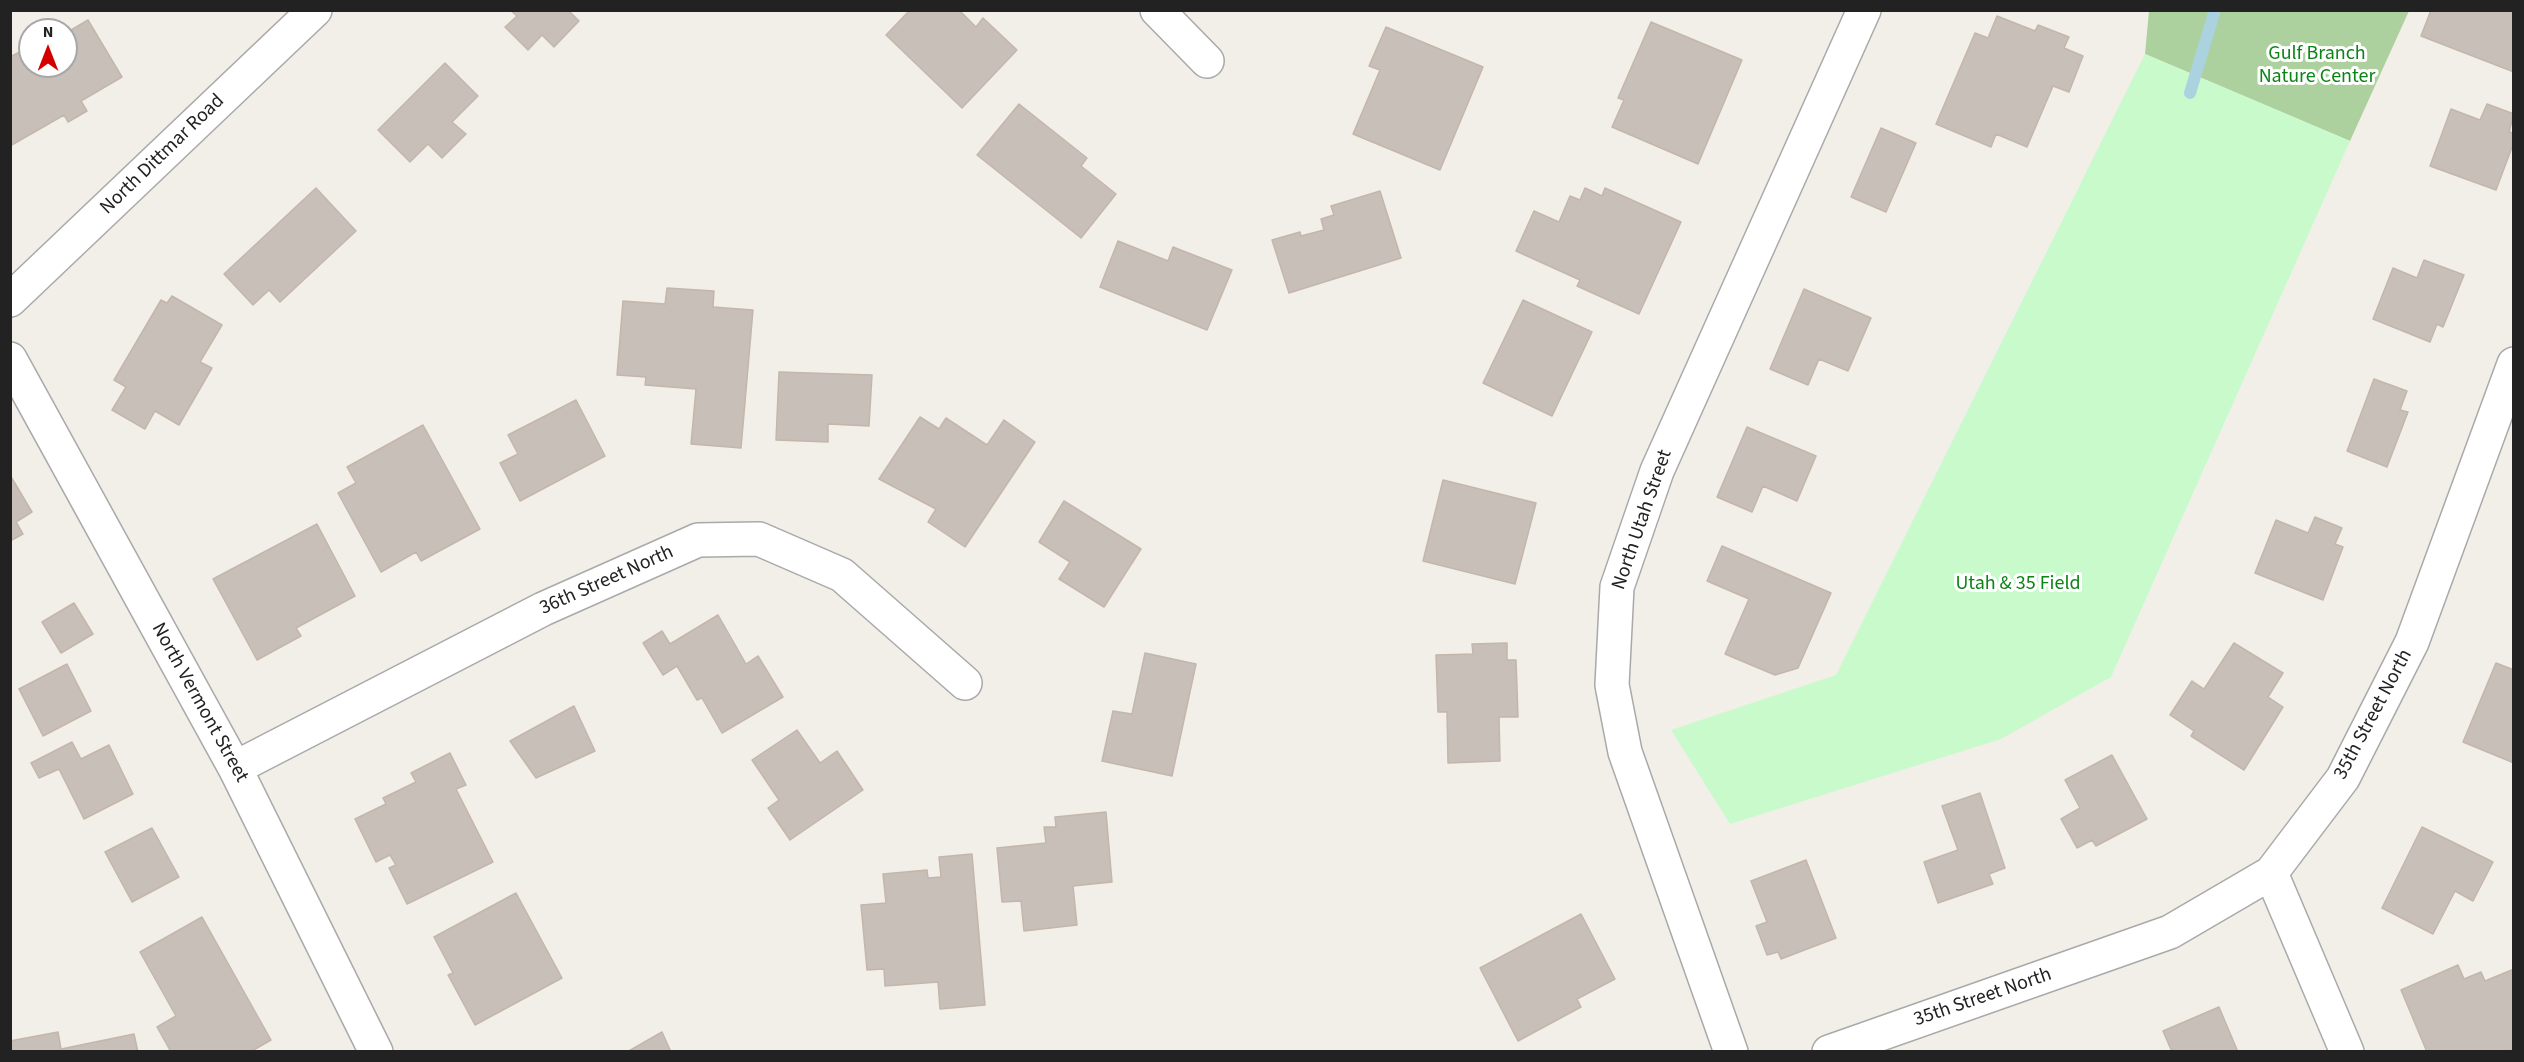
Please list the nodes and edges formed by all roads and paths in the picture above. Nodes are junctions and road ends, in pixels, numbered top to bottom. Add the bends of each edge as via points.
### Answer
1 (315, 10) edge
2 (1157, 10) edge
3 (1864, 10) edge
4 (1207, 61) dead end
5 (10, 300) edge
6 (10, 359) edge
7 (2514, 364) edge
8 (965, 683) dead end
9 (235, 768) junction
10 (2271, 873) junction
11 (376, 1052) edge
12 (1731, 1052) edge
13 (1829, 1052) edge
14 (2347, 1052) edge

1 - 5 street, North Dittmar Road
2 - 4 street
3 - 12 street, North Utah Street via 1657,471 1617,587 1612,685 1625,752
6 - 9 street, North Vermont Street
7 - 10 street, 35th Street North via 2412,642 2343,778
8 - 9 street, 36th Street North via 842,575 759,539 698,540 543,609
9 - 11 street, North Vermont Street
10 - 13 street, 35th Street North via 2170,932
10 - 14 street

